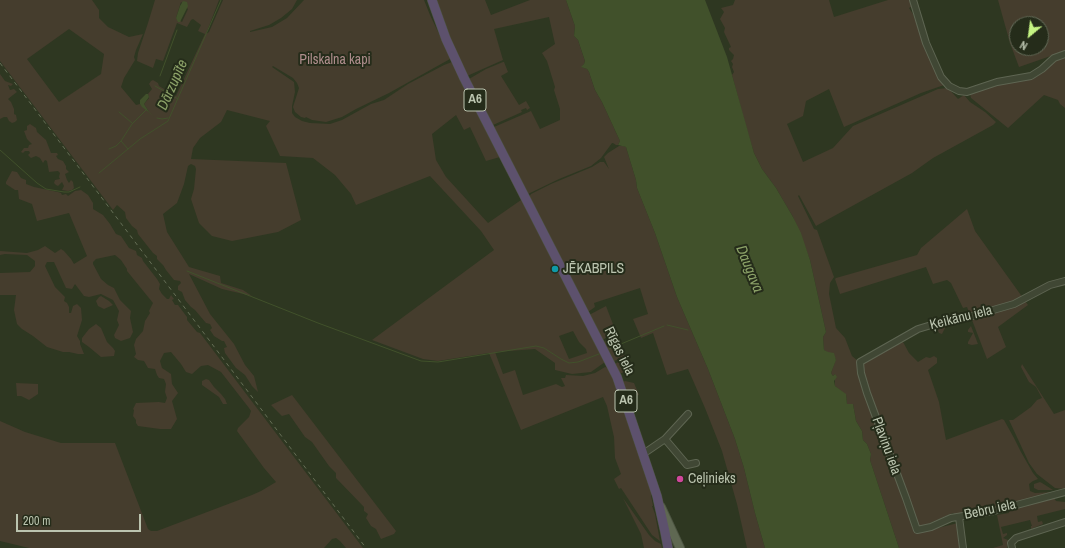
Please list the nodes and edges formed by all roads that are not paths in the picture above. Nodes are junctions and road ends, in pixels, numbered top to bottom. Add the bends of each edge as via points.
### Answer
1 (432, 0) edge
2 (913, 0) edge
3 (1065, 54) edge
4 (1065, 280) edge
5 (860, 362) joint
6 (688, 414) dead end
7 (665, 439) junction
8 (643, 454) junction
9 (696, 462) dead end
10 (1065, 492) edge
11 (659, 502) junction
12 (959, 517) junction
13 (1065, 523) edge
14 (916, 530) joint
15 (668, 548) edge
16 (680, 548) edge
17 (963, 548) edge
18 (1012, 548) edge

1 - 8 highway, Rīgas iela / A6 via 464,78 611,364
2 - 3 street via 919,24 935,64 944,82 954,89 967,92 997,82 1031,76 1054,58
4 - 5 street, Ķeikānu iela via 1014,304 918,329
5 - 14 street, Pļaviņu iela via 867,393
6 - 7 street
7 - 8 street
7 - 9 street via 687,465
8 - 11 highway, Rīgas iela / A6
10 - 12 street, Bebru iela via 994,511
11 - 15 highway, A6
11 - 16 main road, Rīgas iela
12 - 14 street, Bebru iela
12 - 17 street
13 - 18 street via 1016,538

